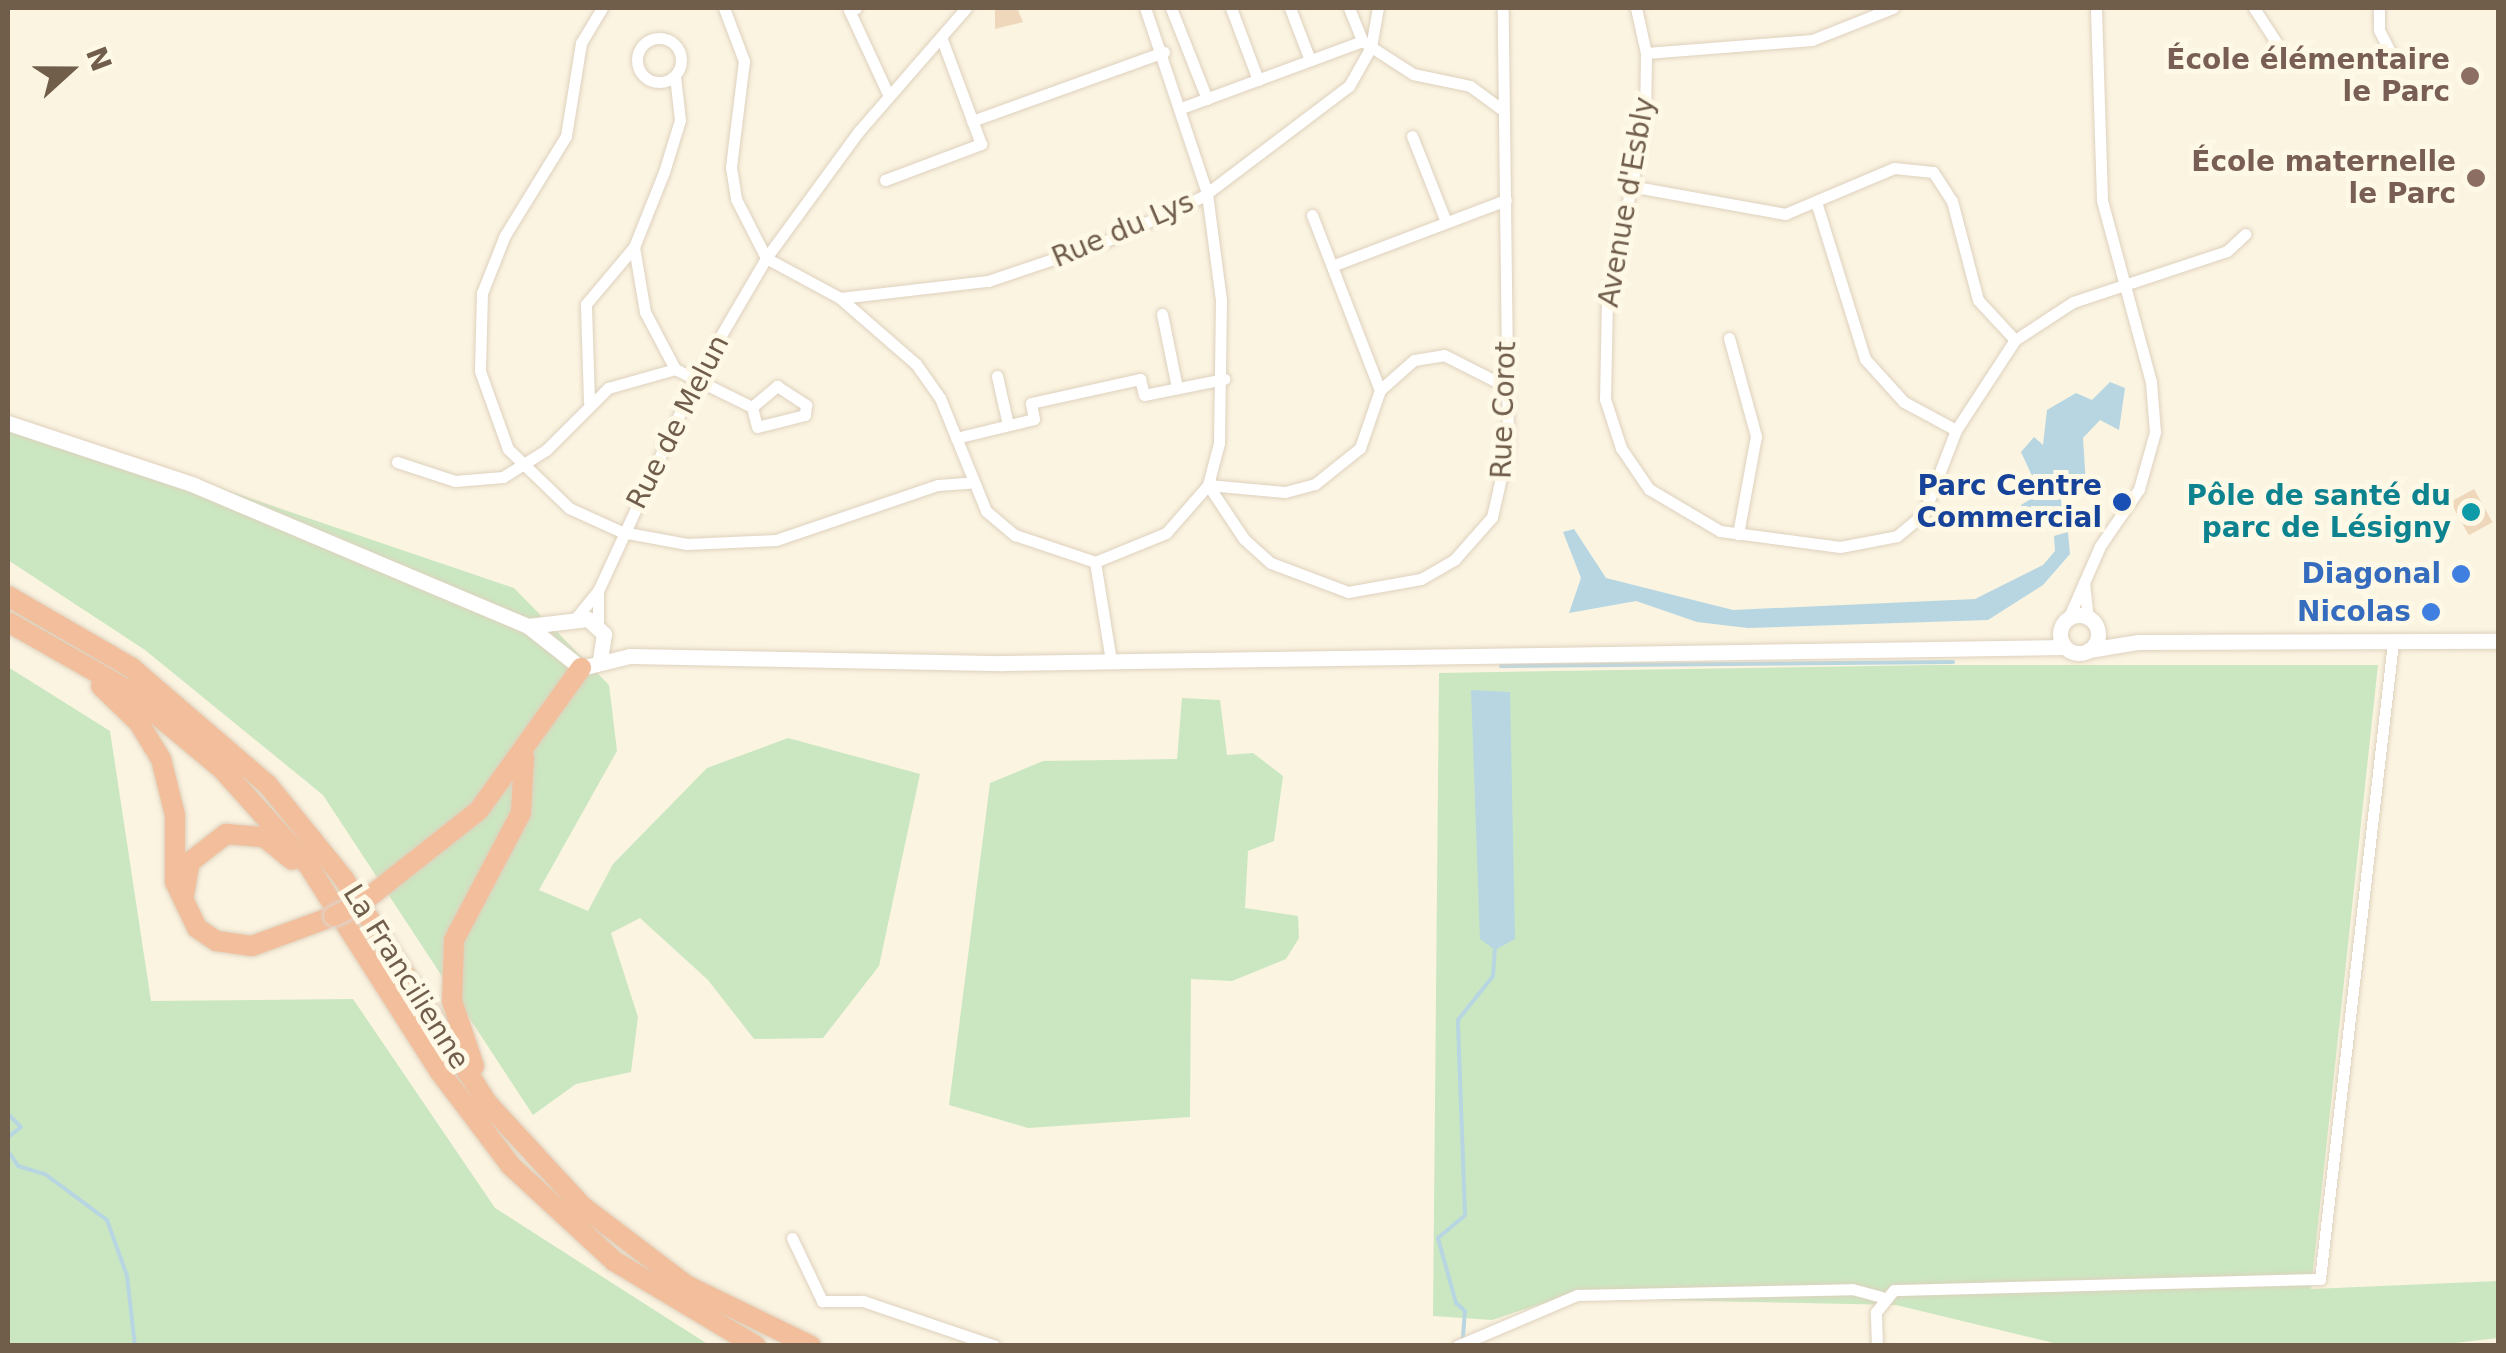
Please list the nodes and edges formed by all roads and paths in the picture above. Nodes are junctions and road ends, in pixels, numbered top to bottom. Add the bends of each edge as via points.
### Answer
1 (602, 8) edge
2 (724, 8) edge
3 (856, 8) edge
4 (966, 8) edge
5 (1147, 8) edge
6 (1171, 8) edge
7 (1231, 8) edge
8 (1290, 8) edge
9 (1349, 8) edge
10 (1378, 8) edge
11 (1503, 8) edge
12 (1636, 8) edge
13 (1893, 8) edge
14 (2096, 8) edge
15 (2254, 8) edge
16 (2379, 8) edge
17 (940, 37) junction
18 (1366, 44) junction
19 (2278, 45) dead end
20 (1164, 52) junction
21 (1646, 53) junction
22 (2392, 55) dead end
23 (1310, 60) junction
24 (675, 76) dead end
25 (1258, 80) junction
26 (889, 96) junction
27 (1207, 99) junction
28 (1184, 107) junction
29 (1504, 112) junction
30 (972, 121) junction
31 (1412, 136) dead end
32 (886, 180) dead end
33 (1630, 186) junction
34 (1207, 193) junction
35 (1506, 200) junction
36 (1817, 205) junction
37 (1312, 215) dead end
38 (1446, 222) junction
39 (2245, 234) dead end
40 (634, 247) junction
41 (766, 258) junction
42 (1332, 266) junction
43 (2121, 281) junction
44 (840, 298) junction
45 (1162, 314) dead end
46 (1729, 338) dead end
47 (2016, 340) junction
48 (675, 368) junction
49 (998, 376) dead end
50 (696, 378) junction
51 (1224, 379) junction
52 (1507, 387) junction
53 (1177, 388) junction
54 (1380, 390) junction
55 (590, 402) junction
56 (752, 407) junction
57 (8, 423) edge
58 (1008, 425) junction
59 (1956, 430) junction
60 (956, 438) junction
61 (397, 462) dead end
62 (520, 466) junction
63 (969, 483) junction
64 (1208, 485) junction
65 (622, 532) junction
66 (1738, 534) junction
67 (1095, 562) junction
68 (2084, 581) junction
69 (598, 591) junction
70 (8, 596) edge
71 (8, 622) edge
72 (569, 622) junction
73 (2092, 622) junction
74 (2064, 624) junction
75 (528, 626) junction
76 (602, 632) junction
77 (2498, 640) edge
78 (2138, 642) junction
79 (2393, 642) junction
80 (2032, 643) junction
81 (2066, 648) junction
82 (2089, 650) junction
83 (630, 656) junction
84 (575, 658) junction
85 (1111, 661) junction
86 (80, 662) junction
87 (524, 756) junction
88 (189, 916) junction
89 (343, 916) junction
90 (510, 1128) junction
91 (792, 1238) dead end
92 (1882, 1298) junction
93 (756, 1346) edge
94 (811, 1346) edge
95 (995, 1346) edge
96 (1457, 1346) edge
97 (1877, 1346) edge

1 - 62 street via 581,43 566,136 506,234 482,293 477,329 486,404
2 - 41 street via 744,61 734,182
3 - 26 street via 849,10
4 - 17 street, Rue de Melun
5 - 20 street
6 - 27 street
7 - 25 street
8 - 23 street
9 - 18 street
10 - 18 street, Rue du Lys
11 - 29 street, Rue Corot
12 - 21 street, Avenue d'Esbly
13 - 21 street via 1812,40
14 - 43 street via 2102,200
15 - 19 street
16 - 22 street via 2379,30
17 - 26 street, Rue de Melun
17 - 30 street
18 - 23 street
18 - 29 street via 1413,74 1470,86
18 - 34 street, Rue du Lys via 1348,86
20 - 28 street
20 - 30 street
21 - 33 street, Avenue d'Esbly via 1645,123
23 - 25 street
24 - 40 street via 680,120
25 - 27 street
26 - 41 street, Rue de Melun
27 - 28 street
28 - 34 street
29 - 35 street, Rue Corot
30 - 32 street via 981,144
31 - 38 street
33 - 36 street via 1752,213
33 - 66 street, Avenue d'Esbly via 1607,296 1605,399 1621,448 1648,489 1688,518
34 - 44 street, Rue du Lys via 1150,224 1005,276 914,295
34 - 51 street
35 - 38 street
35 - 52 street, Rue Corot
36 - 47 street via 1894,168 1932,172 1952,201 1978,300
36 - 59 street via 1865,359 1904,402
37 - 42 street
38 - 42 street
39 - 43 street, Avenue d'Esbly via 2227,250
40 - 48 street via 644,312
40 - 55 street via 586,304
41 - 44 street
41 - 50 street, Rue de Melun
42 - 54 street
43 - 47 street, Avenue d'Esbly via 2050,313
43 - 68 street via 2151,382 2155,432 2139,489
44 - 60 street via 916,364
45 - 53 street
46 - 66 street via 1756,436
47 - 59 street, Avenue d'Esbly
48 - 50 street
48 - 55 street via 619,383
49 - 58 street
50 - 56 street
50 - 65 street, Rue de Melun
51 - 53 street
51 - 64 street
52 - 54 street via 1444,355 1414,360
52 - 64 street, Rue Corot via 1504,486 1492,517 1455,559 1422,578 1348,592 1296,578 1244,539
53 - 58 street via 1144,395 1140,379 1031,403 1034,419
54 - 64 street via 1360,448 1315,484 1284,492
55 - 62 street via 562,436
56 - 56 street via 750,421 766,430 805,415 806,405 776,386
57 - 75 street via 194,485
58 - 60 street
59 - 66 street, Avenue d'Esbly via 1924,513 1897,536 1840,547
60 - 63 street
61 - 62 street via 478,482
62 - 65 street via 569,508
63 - 65 street via 938,485 776,540 687,544
63 - 67 street via 1015,535
64 - 67 street via 1166,533
65 - 69 street, Rue de Melun
67 - 85 street
68 - 73 street
68 - 74 street
69 - 72 street, Rue de Melun
69 - 76 street, Rue de Melun
70 - 90 highway, La Francilienne via 132,668 268,786 344,879
71 - 86 highway, La Francilienne
72 - 75 street
72 - 76 street
72 - 84 street
73 - 74 street
73 - 78 street
73 - 82 street
74 - 80 street
74 - 81 street
75 - 84 street
76 - 83 street
76 - 84 street
77 - 79 street
78 - 79 street
78 - 82 street
79 - 92 street via 2320,1279 1894,1290
80 - 81 street
80 - 85 street
81 - 82 street
83 - 84 street
83 - 85 street
84 - 87 highway via 563,693
86 - 88 highway via 139,723 161,760 175,816 175,882
86 - 89 highway, La Francilienne via 126,689 222,769 286,836
87 - 88 highway, bridge via 456,832 394,882 312,926 238,946 207,936
87 - 90 highway via 521,813 460,916 451,961 462,1040
88 - 89 highway via 190,862 212,838 239,832 274,844
89 - 93 highway, La Francilienne via 440,1072 534,1190 644,1283
90 - 94 highway, La Francilienne via 582,1206 654,1264
91 - 95 street via 822,1301 864,1301
92 - 96 street via 1852,1289 1577,1295
92 - 97 street

